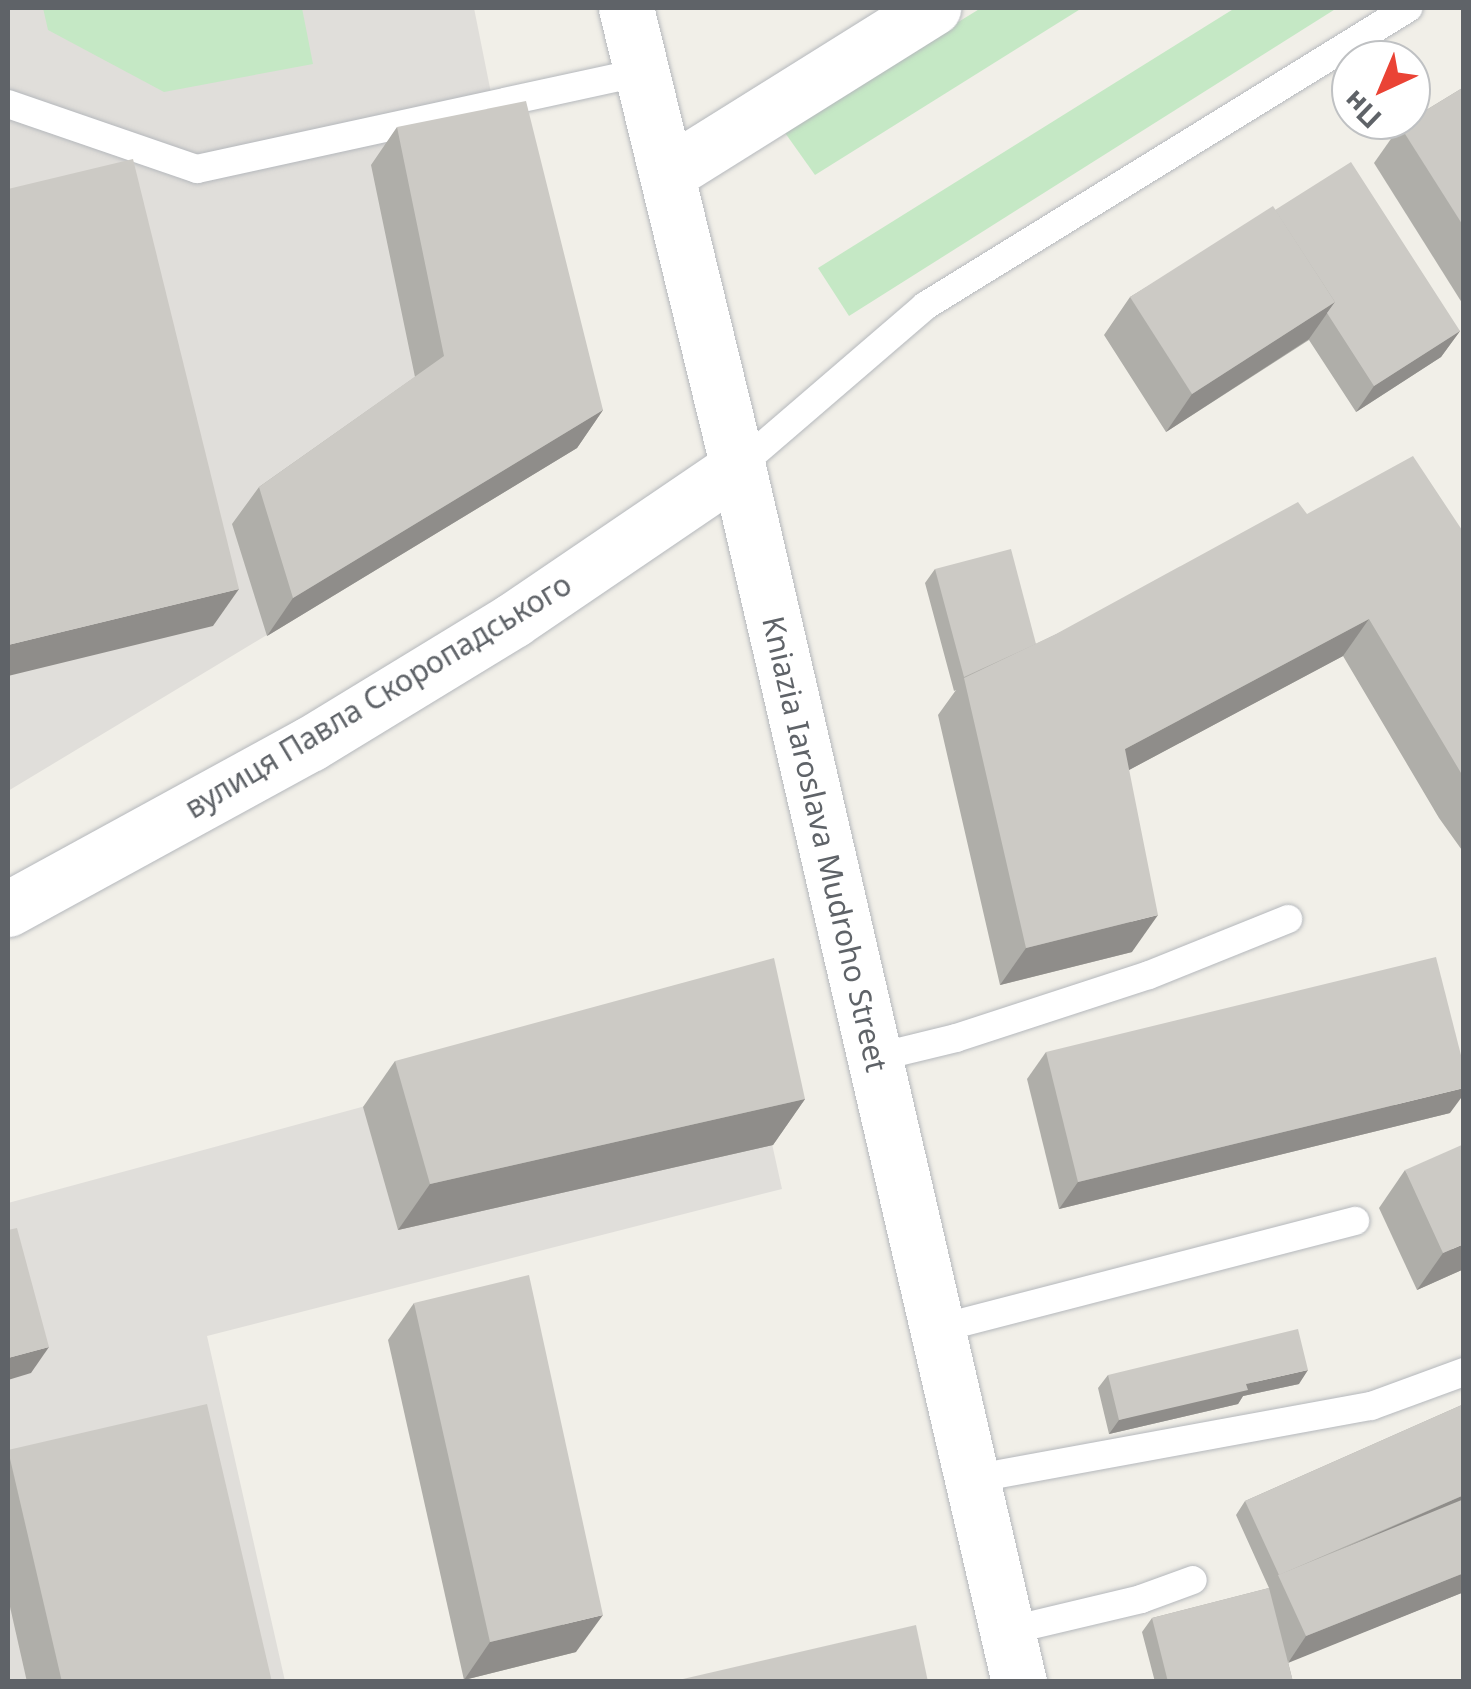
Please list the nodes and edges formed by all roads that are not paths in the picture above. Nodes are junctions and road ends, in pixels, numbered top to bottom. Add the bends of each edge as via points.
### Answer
1 (626, 8) edge
2 (932, 8) edge
3 (1408, 8) edge
4 (642, 72) junction
5 (8, 104) edge
6 (667, 174) junction
7 (738, 467) junction
8 (8, 909) edge
9 (1288, 919) dead end
10 (874, 1058) junction
11 (1355, 1221) dead end
12 (937, 1329) junction
13 (1464, 1372) edge
14 (972, 1479) junction
15 (1193, 1580) dead end
16 (1013, 1656) edge

1 - 4 main road, Kniazia Iaroslava Mudroho Street
2 - 6 main road
3 - 7 lane via 926,306
4 - 5 lane via 197,169
4 - 6 main road, Kniazia Iaroslava Mudroho Street
6 - 7 main road, Kniazia Iaroslava Mudroho Street
7 - 8 main road, вулиця Павла Скоропадського via 513,620 310,744
7 - 10 main road, Kniazia Iaroslava Mudroho Street
9 - 10 lane via 1149,975
10 - 12 main road, Kniazia Iaroslava Mudroho Street
11 - 12 lane
12 - 14 main road, Kniazia Iaroslava Mudroho Street
13 - 14 lane via 1371,1406
14 - 16 main road, Kniazia Iaroslava Mudroho Street
15 - 16 lane

